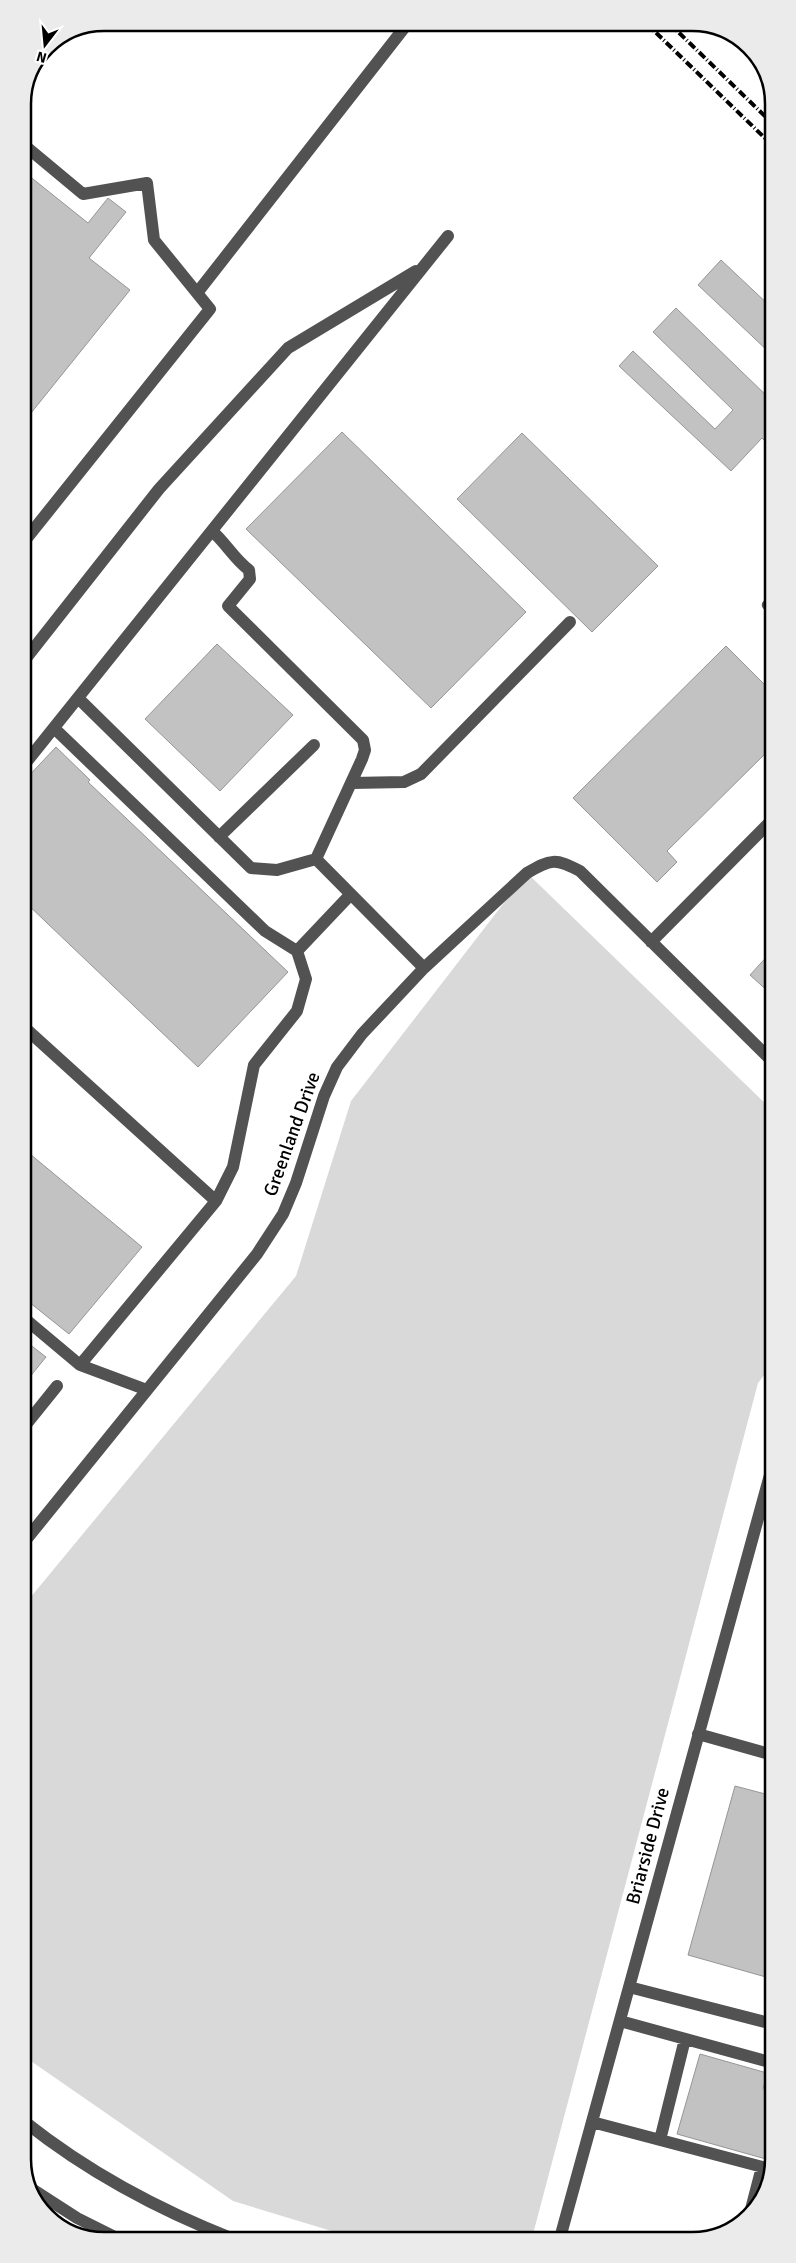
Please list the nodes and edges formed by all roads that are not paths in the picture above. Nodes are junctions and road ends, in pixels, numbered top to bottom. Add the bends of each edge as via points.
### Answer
1 (402, 31) edge
2 (31, 151) edge
3 (448, 236) dead end
4 (423, 266) junction
5 (197, 294) junction
6 (212, 531) junction
7 (31, 533) edge
8 (570, 622) dead end
9 (31, 652) edge
10 (78, 698) junction
11 (54, 728) junction
12 (314, 745) dead end
13 (31, 756) edge
14 (352, 783) junction
15 (765, 827) edge
16 (219, 837) junction
17 (316, 859) junction
18 (352, 894) junction
19 (651, 942) junction
20 (297, 951) junction
21 (424, 968) junction
22 (31, 1033) edge
23 (765, 1054) edge
24 (216, 1201) junction
25 (31, 1324) edge
26 (80, 1365) junction
27 (57, 1386) dead end
28 (147, 1390) junction
29 (31, 1418) edge
30 (765, 1490) edge
31 (31, 1532) edge
32 (698, 1734) junction
33 (765, 1753) edge
34 (629, 1987) junction
35 (620, 2021) junction
36 (765, 2022) edge
37 (685, 2039) junction
38 (765, 2061) edge
39 (592, 2122) junction
40 (31, 2127) edge
41 (660, 2140) junction
42 (764, 2167) edge
43 (44, 2199) edge
44 (75, 2225) edge
45 (90, 2230) edge
46 (217, 2232) edge
47 (562, 2232) edge

1 - 5 street
2 - 5 street via 83,194 147,183 154,240
3 - 4 street
4 - 6 street
4 - 9 street via 288,348 159,489
5 - 7 street via 210,309
6 - 10 street
6 - 14 street via 249,570 250,579 228,606 363,740 365,750
8 - 14 street via 421,774 404,782
10 - 11 street
10 - 16 street
11 - 13 street
11 - 20 street via 265,932
12 - 16 street
14 - 17 street
15 - 19 street
16 - 17 street via 251,868 277,870
17 - 18 street
18 - 20 street
18 - 21 street
19 - 21 street, Greenland Drive via 580,871 562,862 545,863 527,873
19 - 23 street, Greenland Drive
20 - 24 street via 306,979 297,1012 254,1065 232,1167
21 - 28 street, Greenland Drive via 362,1034 337,1067 283,1214 258,1254
22 - 24 street
24 - 26 street
25 - 26 street
26 - 28 street
27 - 29 street
28 - 31 street, Greenland Drive
30 - 32 street, Briarside Drive
32 - 33 street
32 - 34 street, Briarside Drive
34 - 35 street, Briarside Drive
34 - 36 street
35 - 37 street
35 - 39 street, Briarside Drive
37 - 38 street
37 - 41 street
39 - 41 street
39 - 47 street, Briarside Drive
40 - 46 street via 138,2196
41 - 42 street
43 - 44 street
44 - 45 street

